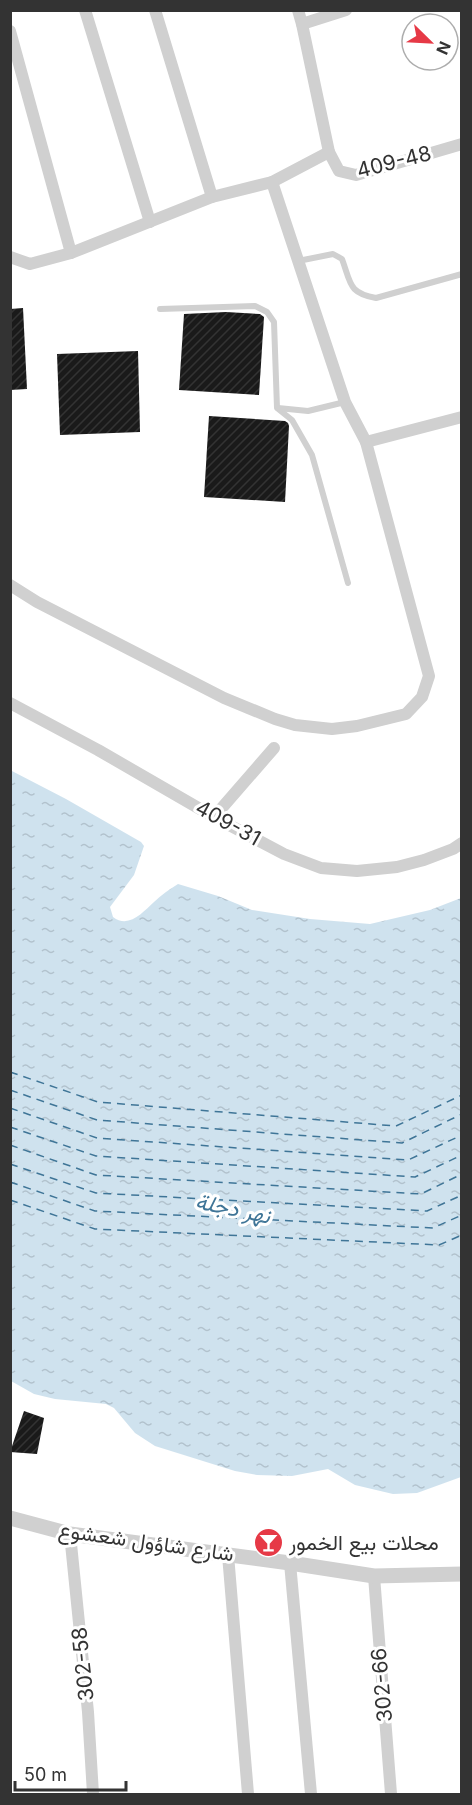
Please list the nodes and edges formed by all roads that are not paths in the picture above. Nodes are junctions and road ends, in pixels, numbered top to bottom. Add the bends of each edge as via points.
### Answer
1 (85, 10) edge
2 (155, 10) edge
3 (298, 10) edge
4 (346, 10) edge
5 (302, 24) junction
6 (10, 32) edge
7 (462, 144) edge
8 (328, 152) junction
9 (272, 182) junction
10 (212, 197) junction
11 (150, 222) junction
12 (71, 253) junction
13 (10, 256) edge
14 (298, 261) junction
15 (462, 274) edge
16 (160, 309) dead end
17 (345, 402) junction
18 (277, 408) junction
19 (462, 417) edge
20 (366, 442) junction
21 (348, 583) dead end
22 (10, 585) edge
23 (10, 703) edge
24 (274, 748) dead end
25 (214, 817) junction
26 (462, 843) edge
27 (10, 1518) edge
28 (70, 1534) junction
29 (228, 1555) junction
30 (290, 1563) junction
31 (462, 1574) edge
32 (374, 1576) junction
33 (93, 1794) edge
34 (248, 1794) edge
35 (311, 1794) edge
36 (391, 1794) edge

1 - 11 street
2 - 10 street
3 - 5 street
4 - 5 street
5 - 8 street
6 - 12 street
7 - 8 street, 409-48 via 356,175 339,171
8 - 9 street, 409-48
9 - 10 street, 409-48
9 - 14 street
10 - 11 street, 409-48
11 - 12 street, 409-48
12 - 13 street, 409-48 via 30,264
14 - 15 lane via 333,254 342,259 354,291 376,298
14 - 17 street
16 - 18 lane via 255,306 267,312 274,322
17 - 18 lane via 308,411
17 - 20 street
18 - 21 lane via 292,420 312,456
19 - 20 street
20 - 22 street via 429,676 422,697 406,714 332,729 275,719 224,698
23 - 25 street, 409-31
24 - 25 street
25 - 26 street, 409-31 via 284,854 321,868 357,871 397,867
27 - 28 street, شارع شاؤول شعشوع
28 - 29 street, شارع شاؤول شعشوع
28 - 33 street, 302-58
29 - 30 street, شارع شاؤول شعشوع
29 - 34 street
30 - 32 street, شارع شاؤول شعشوع
30 - 35 street
31 - 32 street, شارع شاؤول شعشوع
32 - 36 street, 302-66

